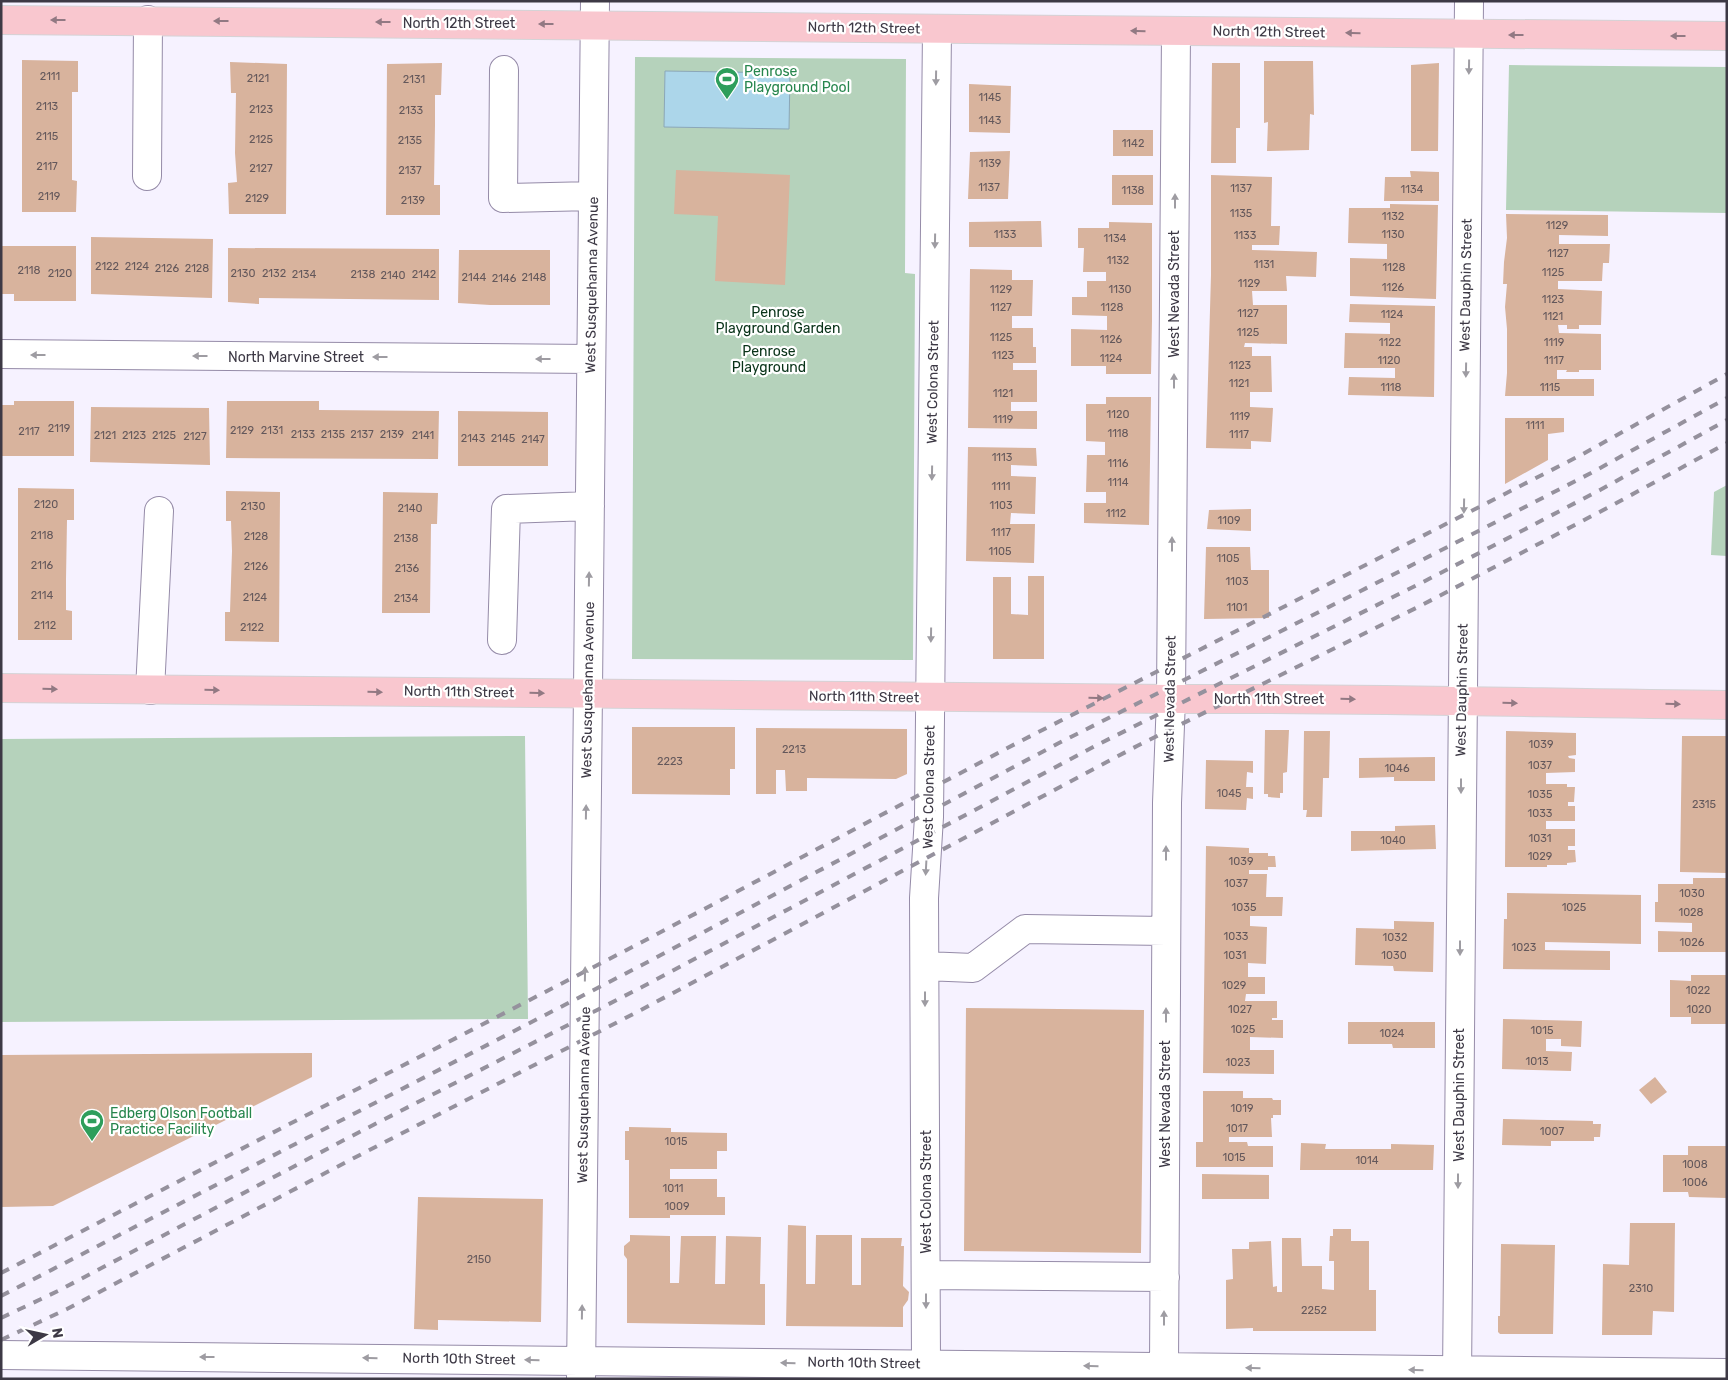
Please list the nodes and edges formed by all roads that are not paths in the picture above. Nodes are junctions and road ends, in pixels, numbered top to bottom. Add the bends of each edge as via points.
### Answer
1 (1469, 1) edge
2 (595, 13) edge
3 (1, 20) edge
4 (148, 20) junction
5 (936, 29) junction
6 (1176, 32) junction
7 (1469, 34) junction
8 (1727, 36) edge
9 (504, 70) dead end
10 (147, 176) dead end
11 (593, 196) junction
12 (1, 354) edge
13 (591, 359) junction
14 (590, 506) junction
15 (159, 511) dead end
16 (502, 640) dead end
17 (1, 688) edge
18 (150, 690) junction
19 (588, 694) junction
20 (930, 697) junction
21 (1171, 699) junction
22 (1462, 702) junction
23 (1727, 705) edge
24 (1166, 931) junction
25 (925, 966) junction
26 (926, 1275) junction
27 (1164, 1277) junction
28 (1, 1355) edge
29 (926, 1364) junction
30 (1164, 1367) junction
31 (156, 1368) edge
32 (340, 1368) edge
33 (581, 1370) edge
34 (1727, 1373) edge
35 (1457, 1375) edge

1 - 7 street, West Dauphin Street
2 -> 4 main road, North 12th Street
2 - 5 main road, North 12th Street
2 - 11 street, West Susquehanna Avenue
4 -> 3 main road, North 12th Street
4 - 10 street
6 -> 5 main road, North 12th Street
5 -> 20 street, West Colona Street
7 -> 6 main road, North 12th Street
21 -> 6 street, West Nevada Street
8 -> 7 main road, North 12th Street
7 -> 22 street, West Dauphin Street
9 - 11 street via 503,198
11 - 13 street, West Susquehanna Avenue
13 -> 12 street, North Marvine Street
13 - 14 street, West Susquehanna Avenue
14 - 16 street via 506,509
19 -> 14 street, West Susquehanna Avenue
15 - 18 street
17 -> 18 main road, North 11th Street
18 -> 19 main road, North 11th Street
19 - 20 main road, North 11th Street
33 -> 19 street, West Susquehanna Avenue
20 -> 21 main road, North 11th Street
20 -> 25 street, West Colona Street
21 -> 22 main road, North 11th Street
24 -> 21 street, West Nevada Street
22 -> 23 main road, North 11th Street
22 -> 35 street, West Dauphin Street
24 - 25 street via 1026,929 973,968
27 -> 24 street, West Nevada Street
25 -> 26 street, West Colona Street
26 - 27 street
26 -> 29 street, West Colona Street
30 -> 27 street, West Nevada Street
28 - 31 street, North 10th Street
30 -> 29 street, North 10th Street
29 -> 33 street, North 10th Street
35 -> 30 street, North 10th Street
32 -> 31 street, North 10th Street
33 -> 32 street, North 10th Street
34 - 35 street, North 10th Street

